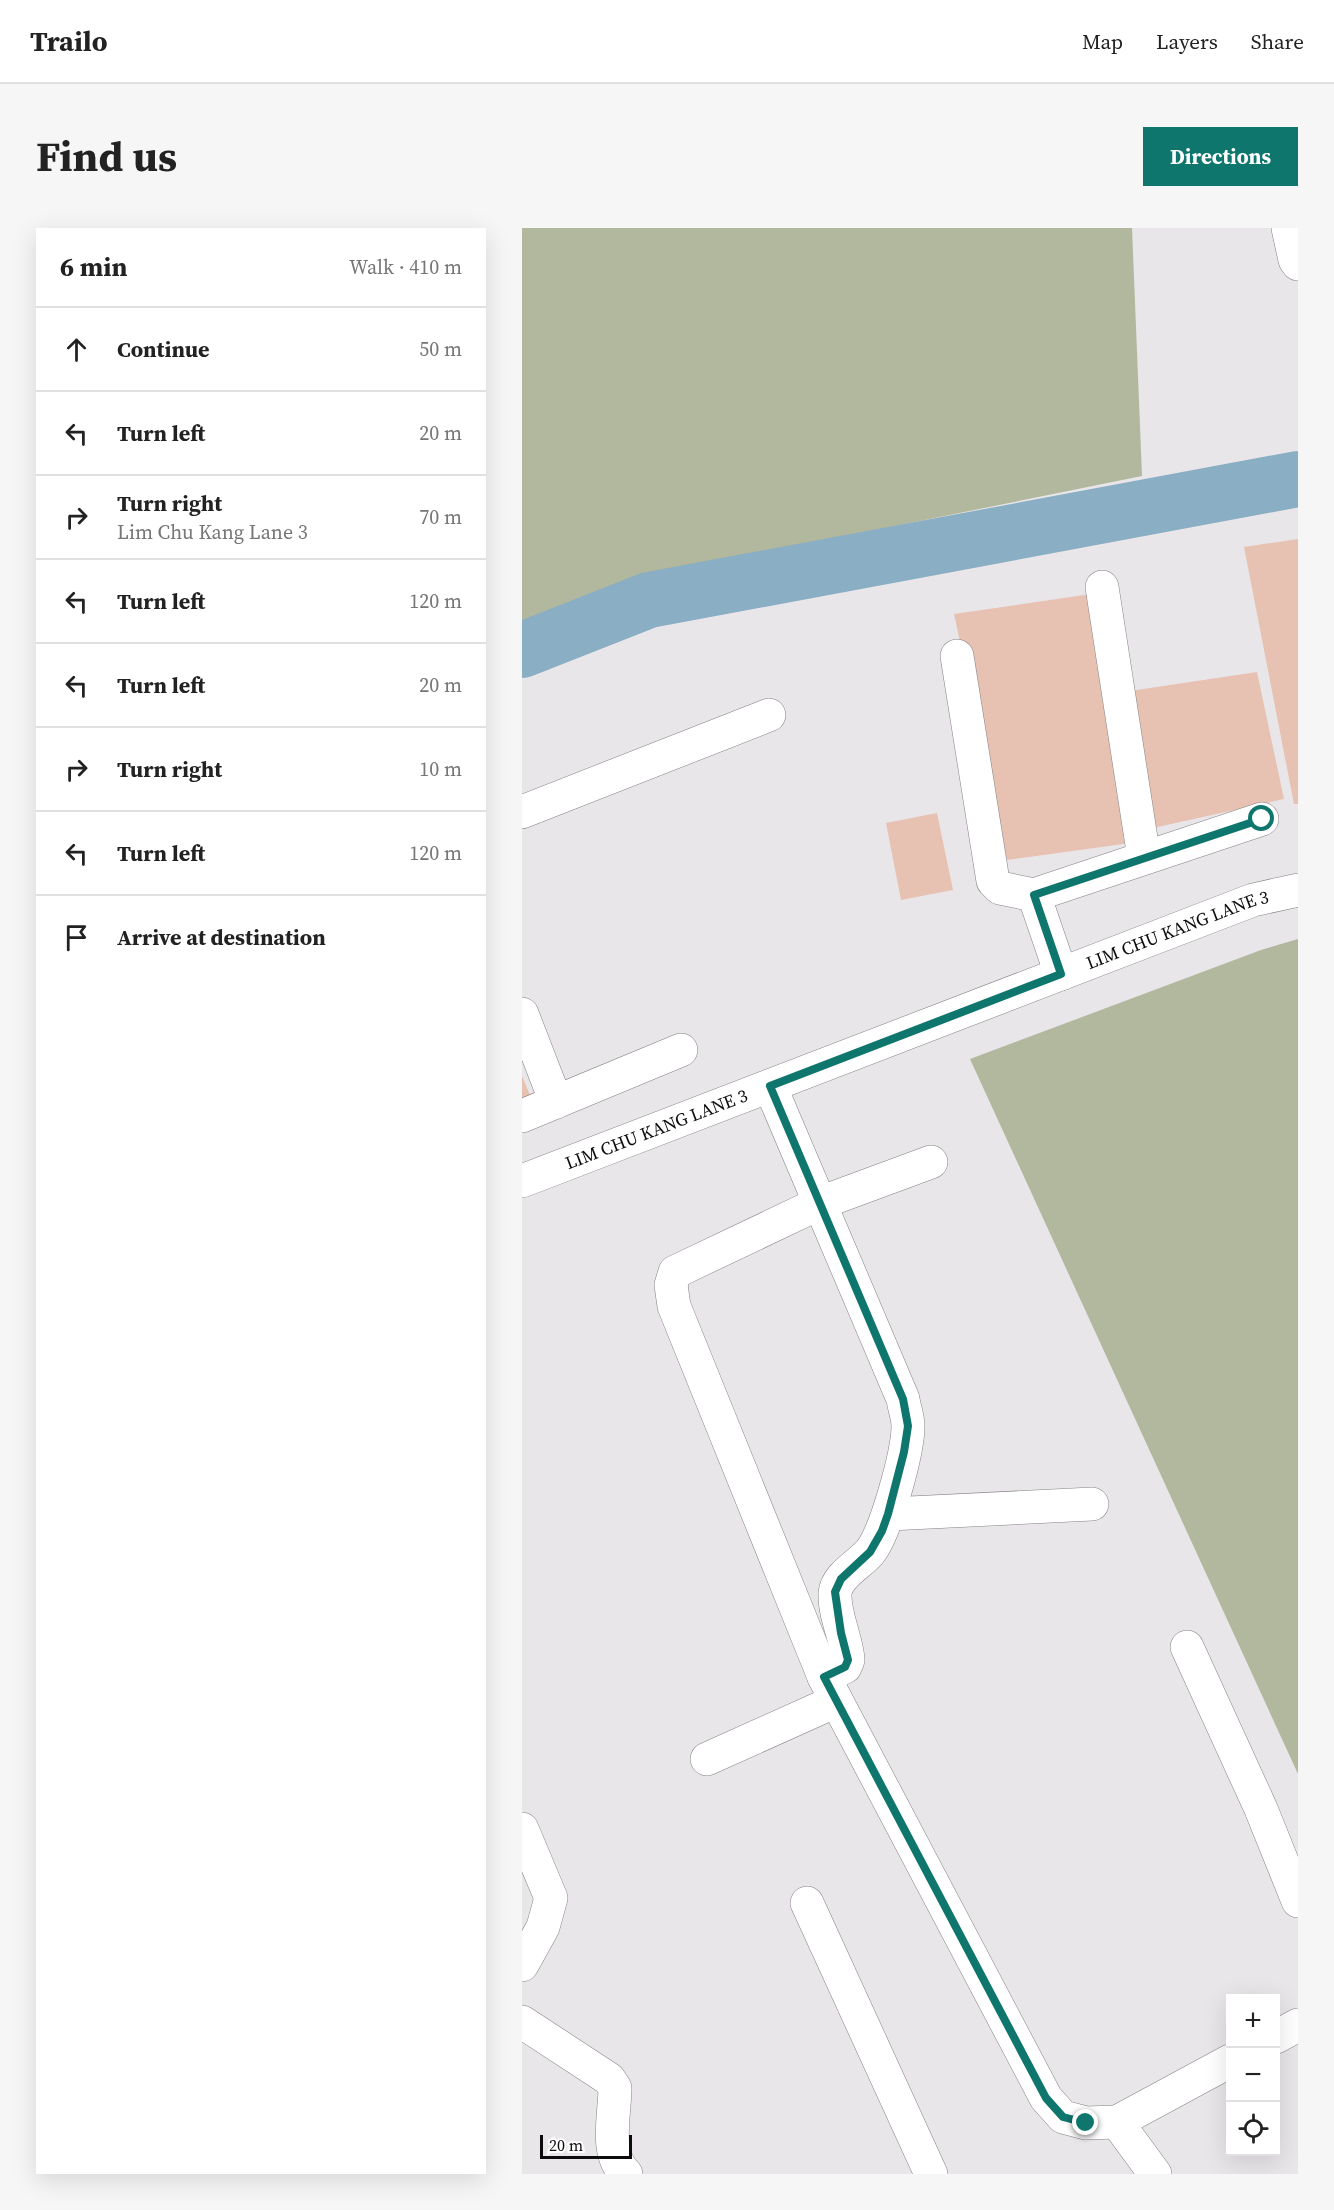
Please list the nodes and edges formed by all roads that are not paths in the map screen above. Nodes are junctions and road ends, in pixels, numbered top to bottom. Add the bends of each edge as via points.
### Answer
1 (1288, 228) edge
2 (1298, 264) edge
3 (1102, 587) dead end
4 (957, 656) dead end
5 (769, 715) dead end
6 (522, 812) edge
7 (1262, 819) dead end
8 (1144, 858) junction
9 (1298, 890) edge
10 (1034, 895) junction
11 (1061, 974) junction
12 (522, 1014) edge
13 (681, 1050) dead end
14 (770, 1086) junction
15 (556, 1102) junction
16 (522, 1116) edge
17 (931, 1162) dead end
18 (522, 1181) edge
19 (820, 1203) junction
20 (1092, 1504) dead end
21 (888, 1514) junction
22 (1187, 1647) dead end
23 (830, 1689) junction
24 (707, 1759) dead end
25 (522, 1829) edge
26 (1298, 1901) edge
27 (807, 1903) dead end
28 (522, 1965) edge
29 (522, 2022) edge
30 (1298, 2025) edge
31 (1280, 2034) edge
32 (1226, 2063) edge
33 (1117, 2122) junction
34 (626, 2174) edge
35 (931, 2174) edge
36 (1155, 2174) edge

1 - 2 street
3 - 8 street
4 - 10 street via 993,881 1000,888
5 - 6 street
7 - 8 street
8 - 10 street
9 - 11 street, LIM CHU KANG LANE 3 via 1253,900
10 - 11 street
11 - 14 street, LIM CHU KANG LANE 3
12 - 15 street
13 - 15 street
14 - 18 street, LIM CHU KANG LANE 3
14 - 19 street
15 - 16 street
17 - 19 street
19 - 21 street via 903,1399 908,1426
19 - 23 street via 675,1272 671,1285 674,1306
20 - 21 street
21 - 23 street via 870,1552 841,1579 835,1592 848,1660
22 - 26 street via 1262,1809
23 - 24 street
23 - 33 street via 1046,2098 1063,2117 1086,2123
25 - 28 street via 551,1898 543,1927
27 - 35 street
29 - 34 street via 609,2079 615,2088 614,2154
30 - 31 street
32 - 33 street
33 - 36 street

